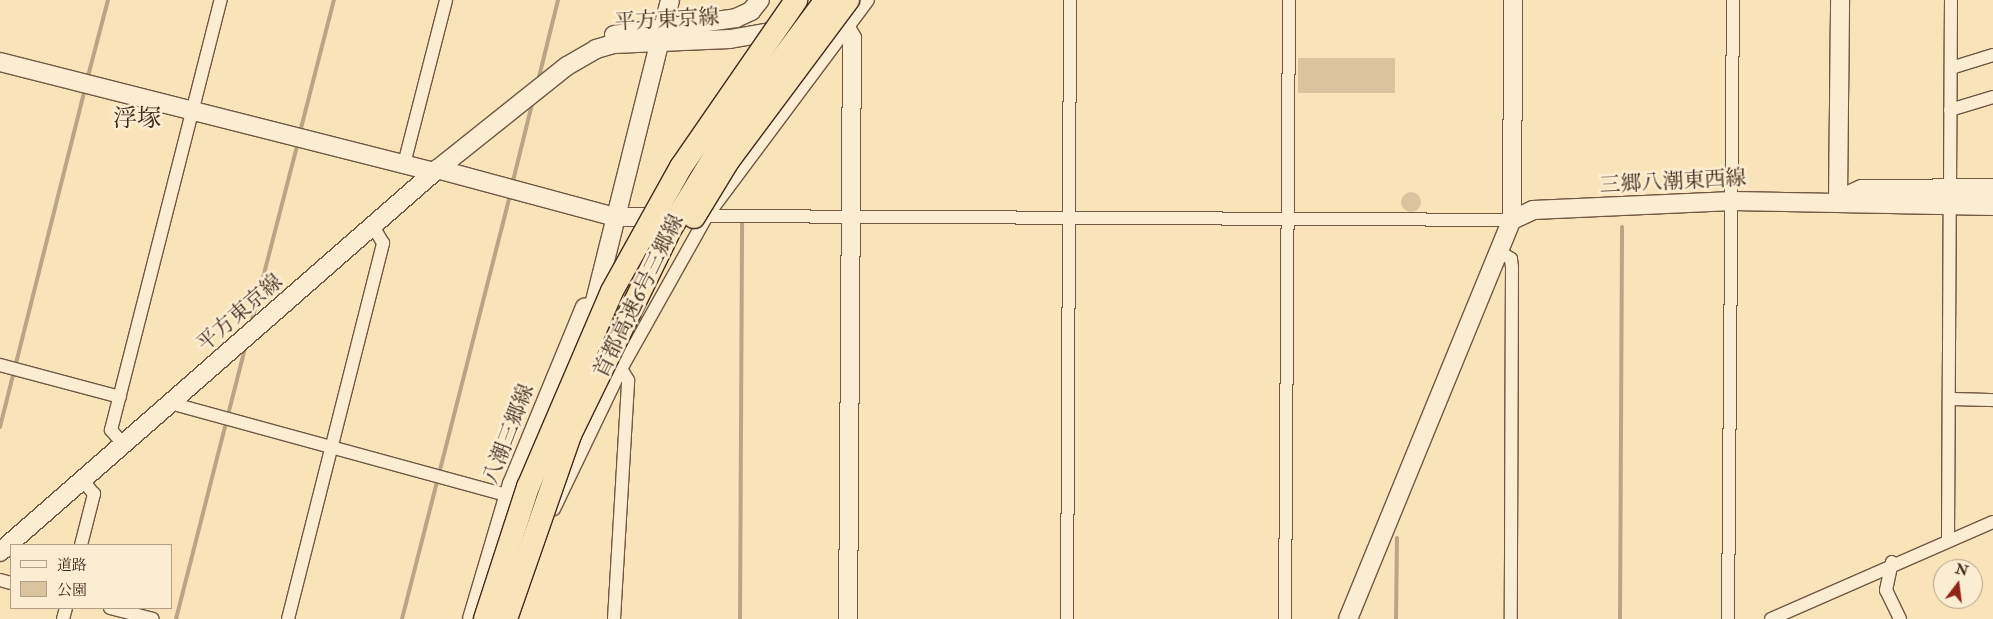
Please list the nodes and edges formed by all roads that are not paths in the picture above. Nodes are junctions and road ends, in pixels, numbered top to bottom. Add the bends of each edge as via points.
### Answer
1 (221, 0) edge
2 (446, 0) edge
3 (670, 0) edge
4 (760, 0) edge
5 (781, 0) edge
6 (796, 0) edge
7 (826, 0) edge
8 (836, 0) edge
9 (848, 0) edge
10 (868, 0) edge
11 (1070, 0) edge
12 (1289, 0) edge
13 (1513, 0) edge
14 (1733, 0) edge
15 (1840, 0) edge
16 (1951, 0) edge
17 (846, 28) junction
18 (662, 34) junction
19 (1993, 55) edge
20 (0, 62) edge
21 (1951, 68) junction
22 (1993, 97) edge
23 (192, 110) junction
24 (1950, 110) junction
25 (404, 164) junction
26 (436, 170) junction
27 (1993, 188) edge
28 (1950, 198) junction
29 (1838, 200) junction
30 (1733, 201) junction
31 (1993, 206) edge
32 (707, 216) junction
33 (615, 217) junction
34 (851, 217) junction
35 (1069, 218) junction
36 (1288, 220) junction
37 (1512, 220) junction
38 (374, 228) junction
39 (1500, 252) junction
40 (600, 270) junction
41 (612, 291) junction
42 (0, 365) edge
43 (621, 369) junction
44 (120, 397) junction
45 (1949, 399) junction
46 (1993, 400) edge
47 (170, 403) junction
48 (570, 435) junction
49 (124, 446) junction
50 (331, 450) junction
51 (83, 481) junction
52 (509, 496) junction
53 (552, 513) junction
54 (1993, 522) edge
55 (1948, 538) junction
56 (82, 544) edge
57 (0, 552) edge
58 (1892, 562) junction
59 (114, 609) edge
60 (154, 619) edge
61 (288, 619) edge
62 (472, 619) edge
63 (485, 619) edge
64 (506, 619) edge
65 (517, 619) edge
66 (614, 619) edge
67 (848, 619) edge
68 (1067, 619) edge
69 (1285, 619) edge
70 (1348, 619) edge
71 (1510, 619) edge
72 (1728, 619) edge
73 (1771, 619) edge
74 (1900, 619) edge

1 - 23 street
2 - 25 street
3 - 18 street, 八潮三郷線
4 - 18 street, 平方東京線 via 752,11 736,18
5 - 41 highway, bridge via 662,175
6 - 41 highway, 首都高速6号三郷線, bridge via 681,167
7 - 48 highway, 首都高速6号三郷線, bridge via 700,176
8 - 18 street, 平方東京線 via 794,28 730,40
9 - 48 highway, bridge via 728,161 636,316 597,400
10 - 17 street
11 - 35 street
12 - 36 street
13 - 37 street
14 - 30 street
15 - 29 street
16 - 21 street
17 - 32 street
17 - 34 street via 852,38
18 - 26 street, 平方東京線 via 593,41 563,56 510,108
18 - 33 street, 八潮三郷線
19 - 21 street
20 - 23 street
21 - 24 street
22 - 24 street
23 - 25 street
23 - 44 street
24 - 28 street
25 - 26 street
26 - 33 street
26 - 38 street, 平方東京線
27 - 28 street, 三郷八潮東西線
28 - 29 street, 三郷八潮東西線 via 1862,205
28 - 31 street, 三郷八潮東西線
28 - 45 street
29 - 30 street, 三郷八潮東西線
30 - 37 street, 三郷八潮東西線 via 1533,210
30 - 72 street
32 - 33 street
32 - 34 street
32 - 43 street
33 - 40 street, 八潮三郷線
34 - 35 street
34 - 67 street
35 - 36 street
35 - 68 street
36 - 37 street
36 - 69 street
37 - 39 street
38 - 47 street, 平方東京線
38 - 50 street via 382,243
39 - 70 street
39 - 71 street via 1511,259 1512,267
40 - 52 street, 八潮三郷線
40 - 53 street, 八潮三郷線
41 - 63 highway, 首都高速6号三郷線, bridge via 528,487
42 - 44 street
43 - 53 street
43 - 66 street via 628,380
44 - 49 street via 111,430
45 - 46 street
45 - 55 street
47 - 49 street, 平方東京線
47 - 50 street
48 - 64 highway, 首都高速6号三郷線, bridge
49 - 51 street, 平方東京線
50 - 52 street
50 - 61 street
51 - 56 street via 94,494
51 - 57 street, 平方東京線
52 - 62 street, 八潮三郷線
53 - 65 street, 八潮三郷線
54 - 55 street
55 - 58 street
58 - 73 street
58 - 74 street via 1886,590
59 - 60 street

